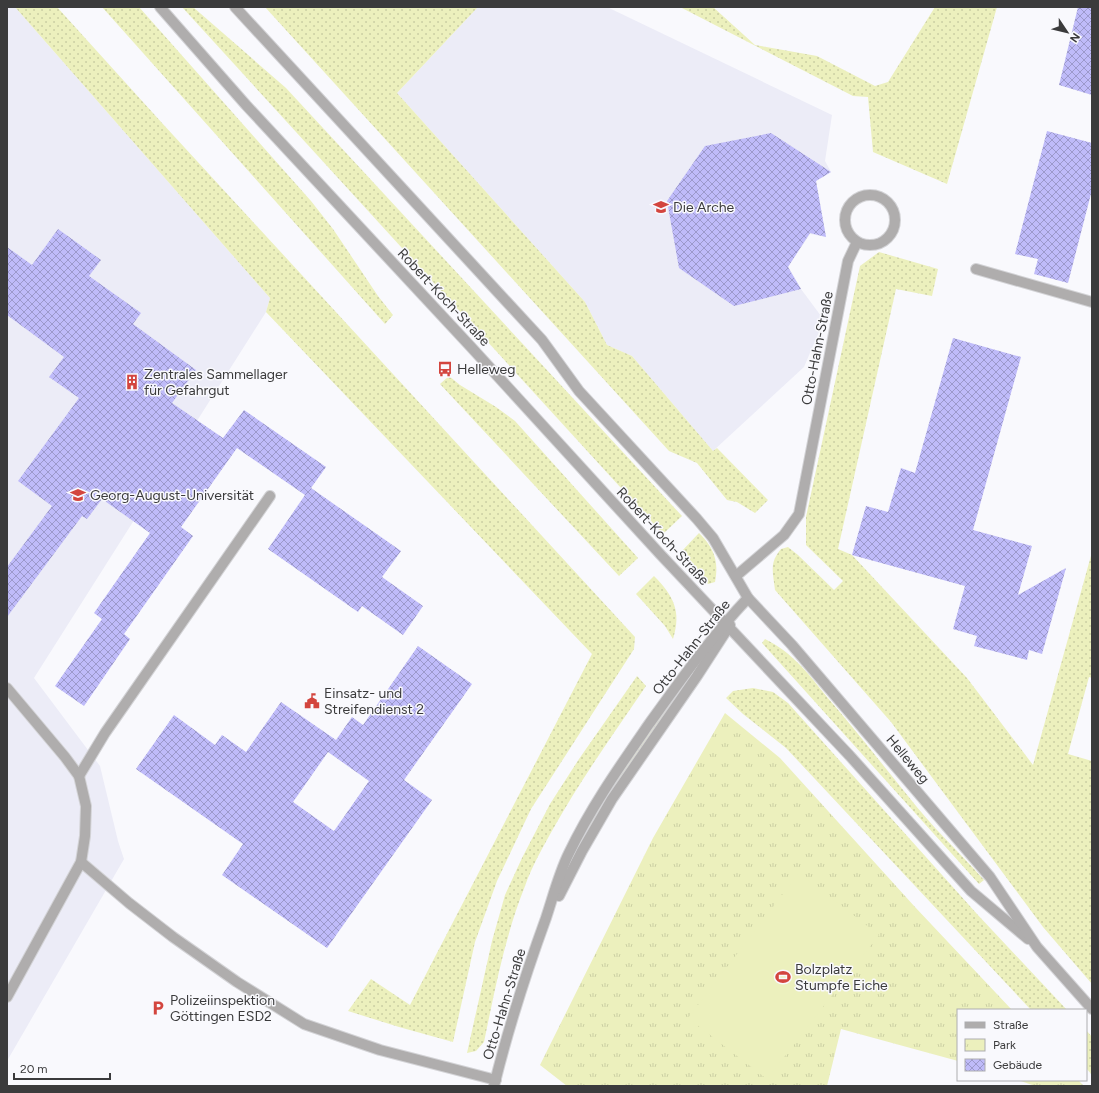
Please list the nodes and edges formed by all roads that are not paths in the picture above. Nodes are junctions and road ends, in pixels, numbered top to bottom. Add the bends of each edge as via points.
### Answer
1 (160, 7) edge
2 (235, 7) edge
3 (857, 242) junction
4 (976, 268) dead end
5 (1092, 302) edge
6 (270, 496) dead end
7 (736, 576) junction
8 (748, 598) junction
9 (726, 625) junction
10 (7, 688) edge
11 (79, 776) junction
12 (82, 862) junction
13 (1037, 947) junction
14 (7, 997) edge
15 (1092, 1009) edge
16 (495, 1083) edge

1 - 9 street, Robert-Koch-Straße via 246,105
2 - 7 street, Robert-Koch-Straße via 542,340 579,391 713,538
3 - 3 street via 875,245 890,235 894,227 892,209 887,201 879,196 860,197 847,209 846,228
3 - 7 street, Otto-Hahn-Straße via 848,260 799,514 784,535
4 - 5 street
6 - 11 street via 105,733
7 - 8 street, Robert-Koch-Straße
8 - 9 street, Otto-Hahn-Straße
8 - 13 street, Helleweg via 792,644 990,877
9 - 13 street, Helleweg via 850,756 971,891
9 - 16 street, Otto-Hahn-Straße via 689,668 620,765 590,811 568,854 516,1007
10 - 11 street
11 - 12 street via 86,806
12 - 14 street
12 - 16 street via 173,937 237,982 304,1024 380,1050
13 - 15 street, Helleweg

